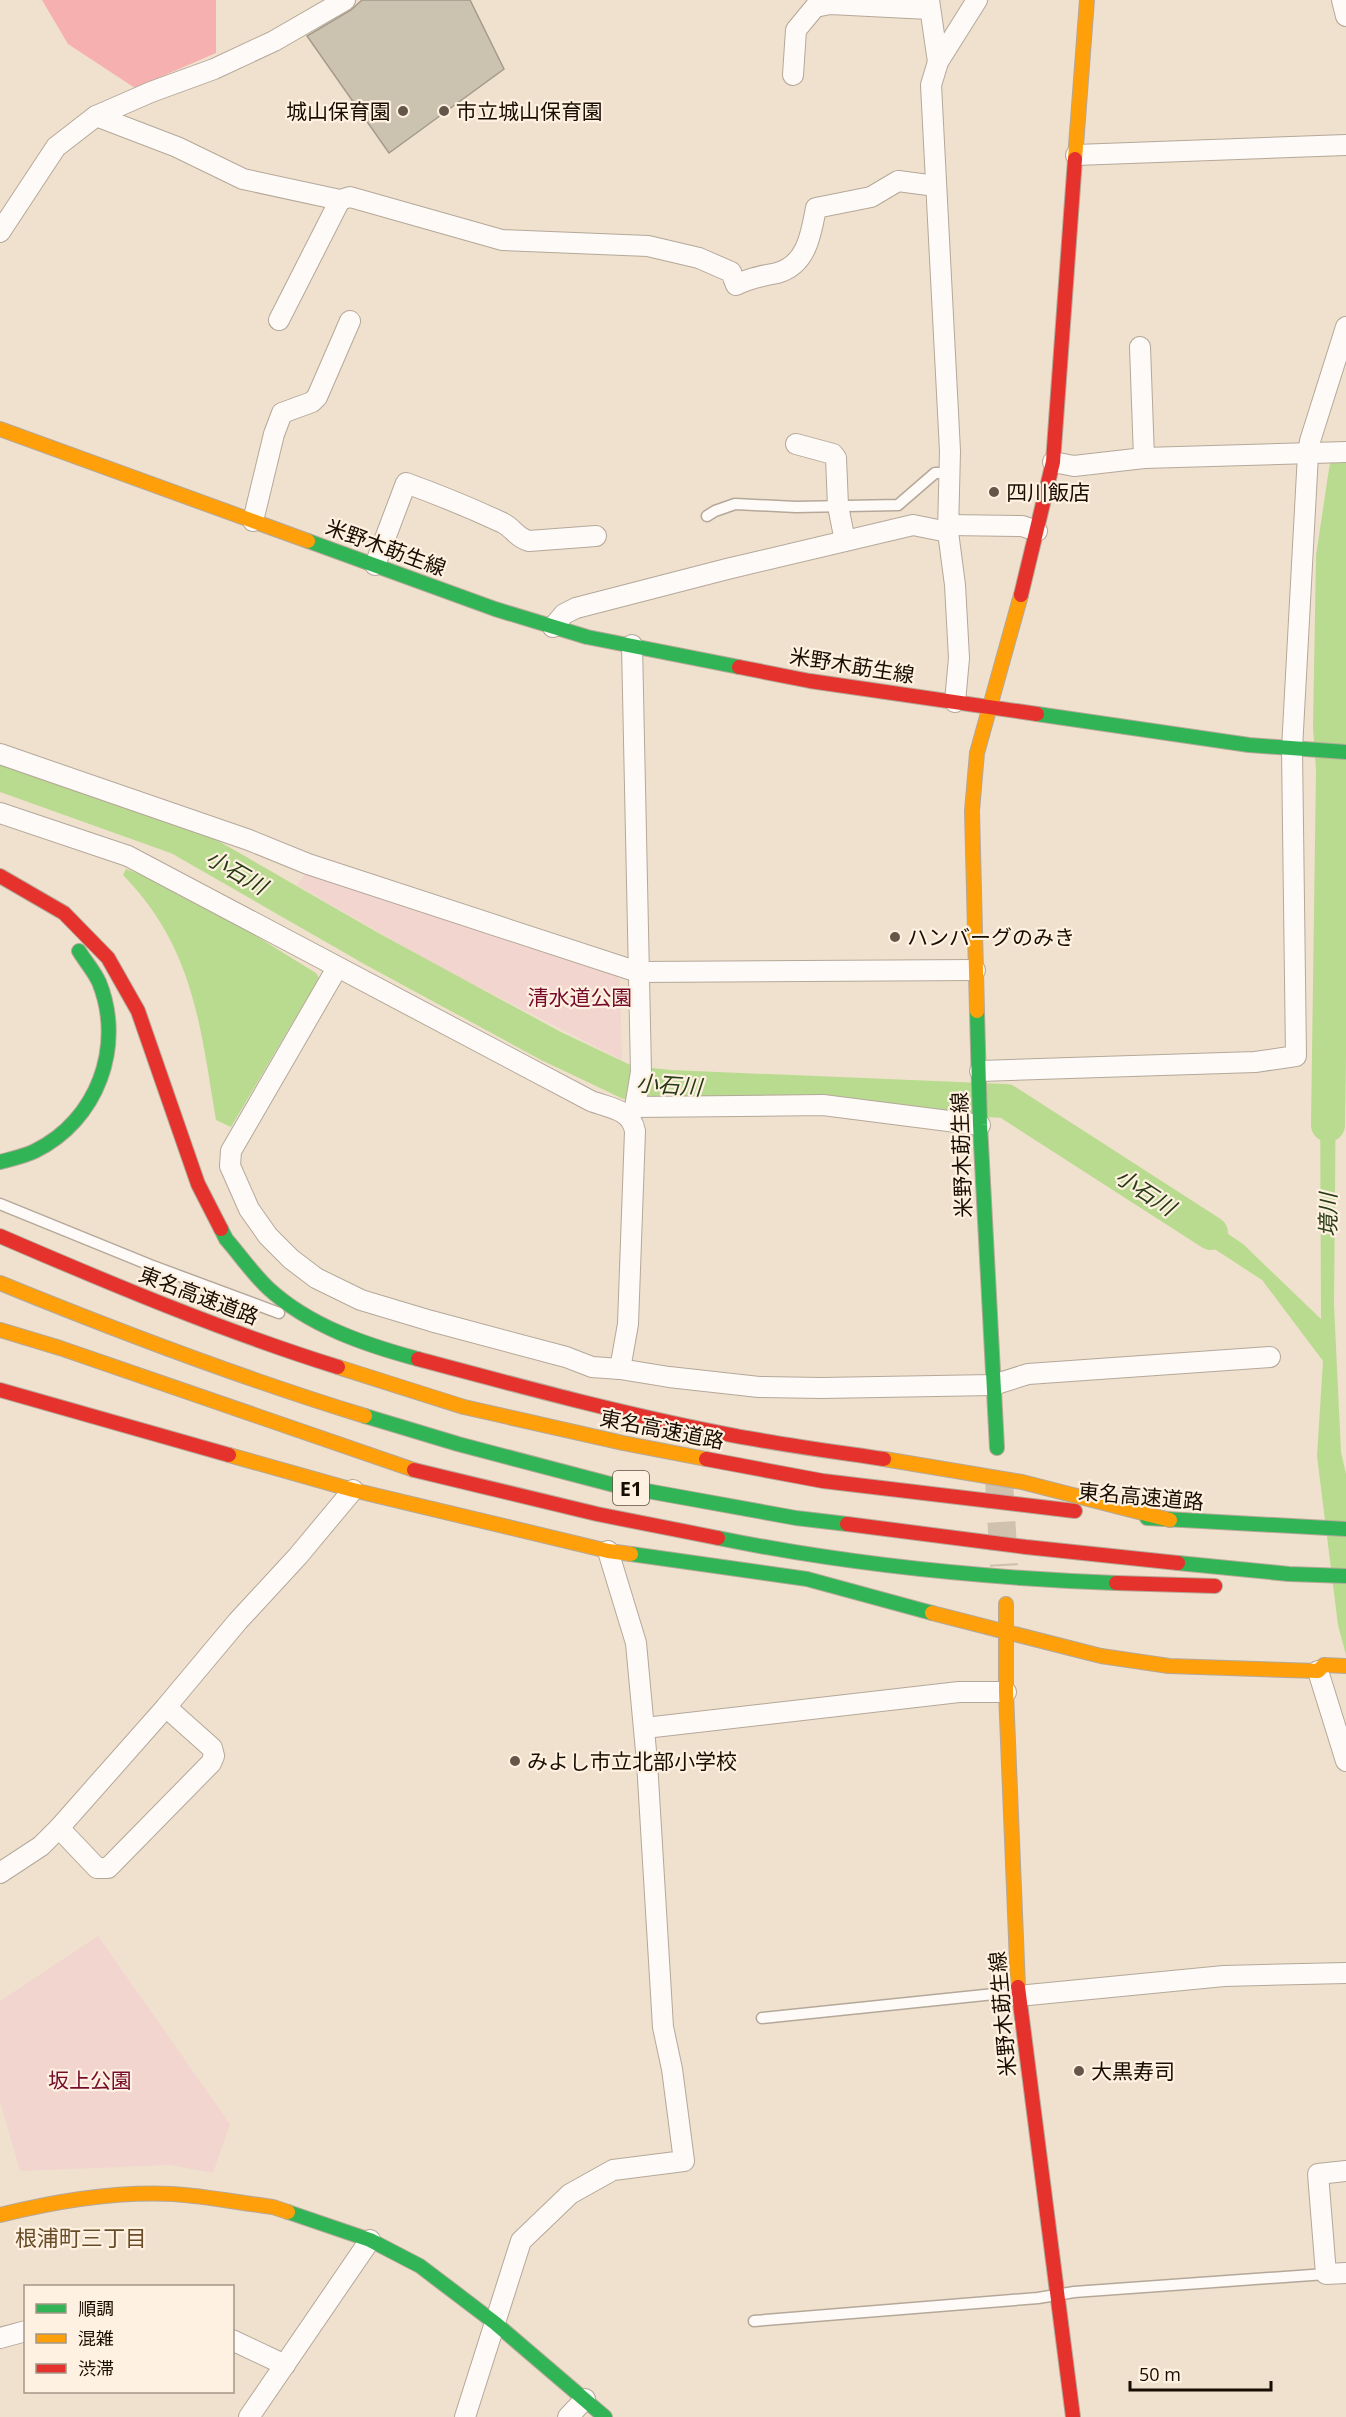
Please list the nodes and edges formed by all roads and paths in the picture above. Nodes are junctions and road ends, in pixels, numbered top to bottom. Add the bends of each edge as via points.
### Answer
1 (345, 0) edge
2 (977, 0) edge
3 (1087, 0) edge
4 (1342, 0) edge
5 (929, 4) edge
6 (1346, 16) edge
7 (938, 62) junction
8 (793, 75) dead end
9 (96, 116) junction
10 (1346, 144) edge
11 (1076, 155) junction
12 (936, 186) junction
13 (340, 200) junction
14 (0, 232) edge
15 (279, 320) dead end
16 (350, 321) dead end
17 (1346, 327) edge
18 (1140, 346) dead end
19 (0, 429) edge
20 (796, 444) dead end
21 (1346, 452) edge
22 (1312, 453) junction
23 (1144, 458) junction
24 (1053, 462) junction
25 (949, 472) junction
26 (838, 506) junction
27 (707, 516) dead end
28 (253, 520) junction
29 (948, 528) junction
30 (1036, 531) junction
31 (596, 536) dead end
32 (845, 541) junction
33 (375, 565) junction
34 (553, 627) junction
35 (632, 645) junction
36 (955, 702) junction
37 (991, 706) junction
38 (1292, 749) junction
39 (1346, 752) edge
40 (0, 754) edge
41 (0, 813) edge
42 (0, 876) edge
43 (10, 899) dead end
44 (37, 913) dead end
45 (72, 942) dead end
46 (337, 968) junction
47 (975, 970) junction
48 (638, 972) junction
49 (980, 1075) junction
50 (634, 1106) junction
51 (980, 1124) junction
52 (0, 1162) edge
53 (0, 1204) edge
54 (0, 1236) edge
55 (0, 1283) edge
56 (0, 1320) edge
57 (327, 1328) junction
58 (0, 1330) edge
59 (60, 1348) junction
60 (1270, 1357) dead end
61 (620, 1369) junction
62 (993, 1385) junction
63 (0, 1390) edge
64 (997, 1448) dead end
65 (353, 1490) junction
66 (1170, 1520) junction
67 (1346, 1529) edge
68 (608, 1551) junction
69 (1346, 1576) edge
70 (1286, 1583) junction
71 (1234, 1586) dead end
72 (1346, 1590) edge
73 (1006, 1604) dead end
74 (1007, 1634) junction
75 (1346, 1666) edge
76 (1321, 1668) junction
77 (1006, 1692) junction
78 (166, 1707) junction
79 (645, 1728) junction
80 (1346, 1761) edge
81 (59, 1827) junction
82 (0, 1874) edge
83 (1346, 1973) edge
84 (1018, 1996) junction
85 (762, 2018) dead end
86 (1346, 2171) edge
87 (0, 2215) edge
88 (370, 2240) junction
89 (1346, 2273) edge
90 (1326, 2274) junction
91 (1056, 2295) junction
92 (754, 2321) dead end
93 (495, 2323) junction
94 (24, 2332) edge
95 (0, 2338) edge
96 (234, 2341) edge
97 (285, 2365) junction
98 (585, 2399) junction
99 (249, 2417) edge
100 (465, 2417) edge
101 (568, 2417) edge
102 (604, 2417) edge
103 (1073, 2417) edge

1 - 9 street via 214,69
2 - 7 street
3 - 11 main road
4 - 6 street
5 - 7 street
5 - 8 street via 815,7 796,30
7 - 12 street via 931,85
9 - 13 street via 177,147 243,179
9 - 14 street via 56,147
10 - 11 street
11 - 24 main road
12 - 13 street via 898,181 871,197 816,208 808,246 801,258 780,272 735,285 731,272 648,246 502,240 350,197
12 - 25 street
13 - 15 street
16 - 28 street via 317,397 282,412
17 - 22 street via 1310,441
18 - 23 street
19 - 28 main road, 米野木莇生線
20 - 26 street via 836,458
21 - 22 street
22 - 23 street
22 - 38 street
23 - 24 street via 1074,466
24 - 30 main road
25 - 26 lane via 935,473 898,505
25 - 29 street
26 - 27 lane via 735,504
26 - 32 street
28 - 33 main road, 米野木莇生線
29 - 30 street via 1022,526
29 - 32 street via 913,525
29 - 36 street via 959,658
30 - 37 main road
31 - 33 street via 521,539 506,524 406,483
32 - 34 street via 576,608 564,614
33 - 34 main road, 米野木莇生線
34 - 35 main road, 米野木莇生線
35 - 36 main road, 米野木莇生線 via 810,681
35 - 48 street
36 - 37 main road, 米野木莇生線
37 - 38 main road via 1142,731
37 - 47 main road, 米野木莇生線 via 977,753 972,811
38 - 39 main road
38 - 49 street via 1296,1056 1255,1062
40 - 48 street via 309,864
41 - 46 street via 128,856
42 - 57 main road via 53,903 106,956 140,1012 197,1182 220,1227 234,1250 269,1288
43 - 44 main road
45 - 52 main road via 97,978 111,1025 110,1052 103,1078 75,1123 53,1141
46 - 50 street via 591,1101 622,1111
46 - 61 street via 231,1151 230,1166 249,1209 268,1236 316,1278 361,1300 592,1367
47 - 48 street
47 - 49 main road, 米野木莇生線
48 - 50 street via 641,1072
49 - 51 main road, 米野木莇生線
50 - 51 street via 823,1105
50 - 61 street via 629,1312
51 - 62 main road, 米野木莇生線
53 - 57 lane via 238,1298
54 - 66 main road, 東名高速道路 / E1 via 141,1297 284,1350 464,1407 623,1443 823,1481 1027,1507
55 - 70 main road, E1 via 286,1392 458,1444 614,1485 796,1518
56 - 59 lane
57 - 66 main road via 494,1380 710,1430 1022,1482
58 - 59 main road
59 - 71 main road via 429,1475 597,1514 757,1546 959,1574
60 - 62 street via 1028,1374
61 - 62 street via 759,1387
62 - 64 main road, 米野木莇生線
63 - 65 main road
65 - 68 main road
65 - 78 street
66 - 67 main road, 東名高速道路 / E1
68 - 74 main road via 807,1580
68 - 79 street via 636,1643
69 - 70 main road, E1
70 - 72 main road
73 - 74 main road, 米野木莇生線
74 - 76 main road via 1101,1656 1169,1666
74 - 77 main road, 米野木莇生線
75 - 76 main road
76 - 80 street
77 - 79 street via 959,1692
77 - 84 main road, 米野木莇生線
78 - 81 street
78 - 81 street via 212,1748 211,1763 108,1868 97,1868
79 - 93 street via 663,2026 684,2161 613,2170 570,2194 521,2241
81 - 82 street via 41,1846
83 - 84 street via 1224,1976
84 - 85 lane via 1004,1993
84 - 91 main road, 米野木莇生線
86 - 90 street via 1318,2174
87 - 88 main road via 49,2203 172,2194 273,2207
88 - 93 main road via 420,2266
88 - 97 street
89 - 90 street
90 - 91 lane
91 - 92 lane
91 - 103 main road, 米野木莇生線
93 - 98 main road
93 - 100 street
94 - 95 street
96 - 97 street
97 - 99 street
98 - 101 street
98 - 102 main road

